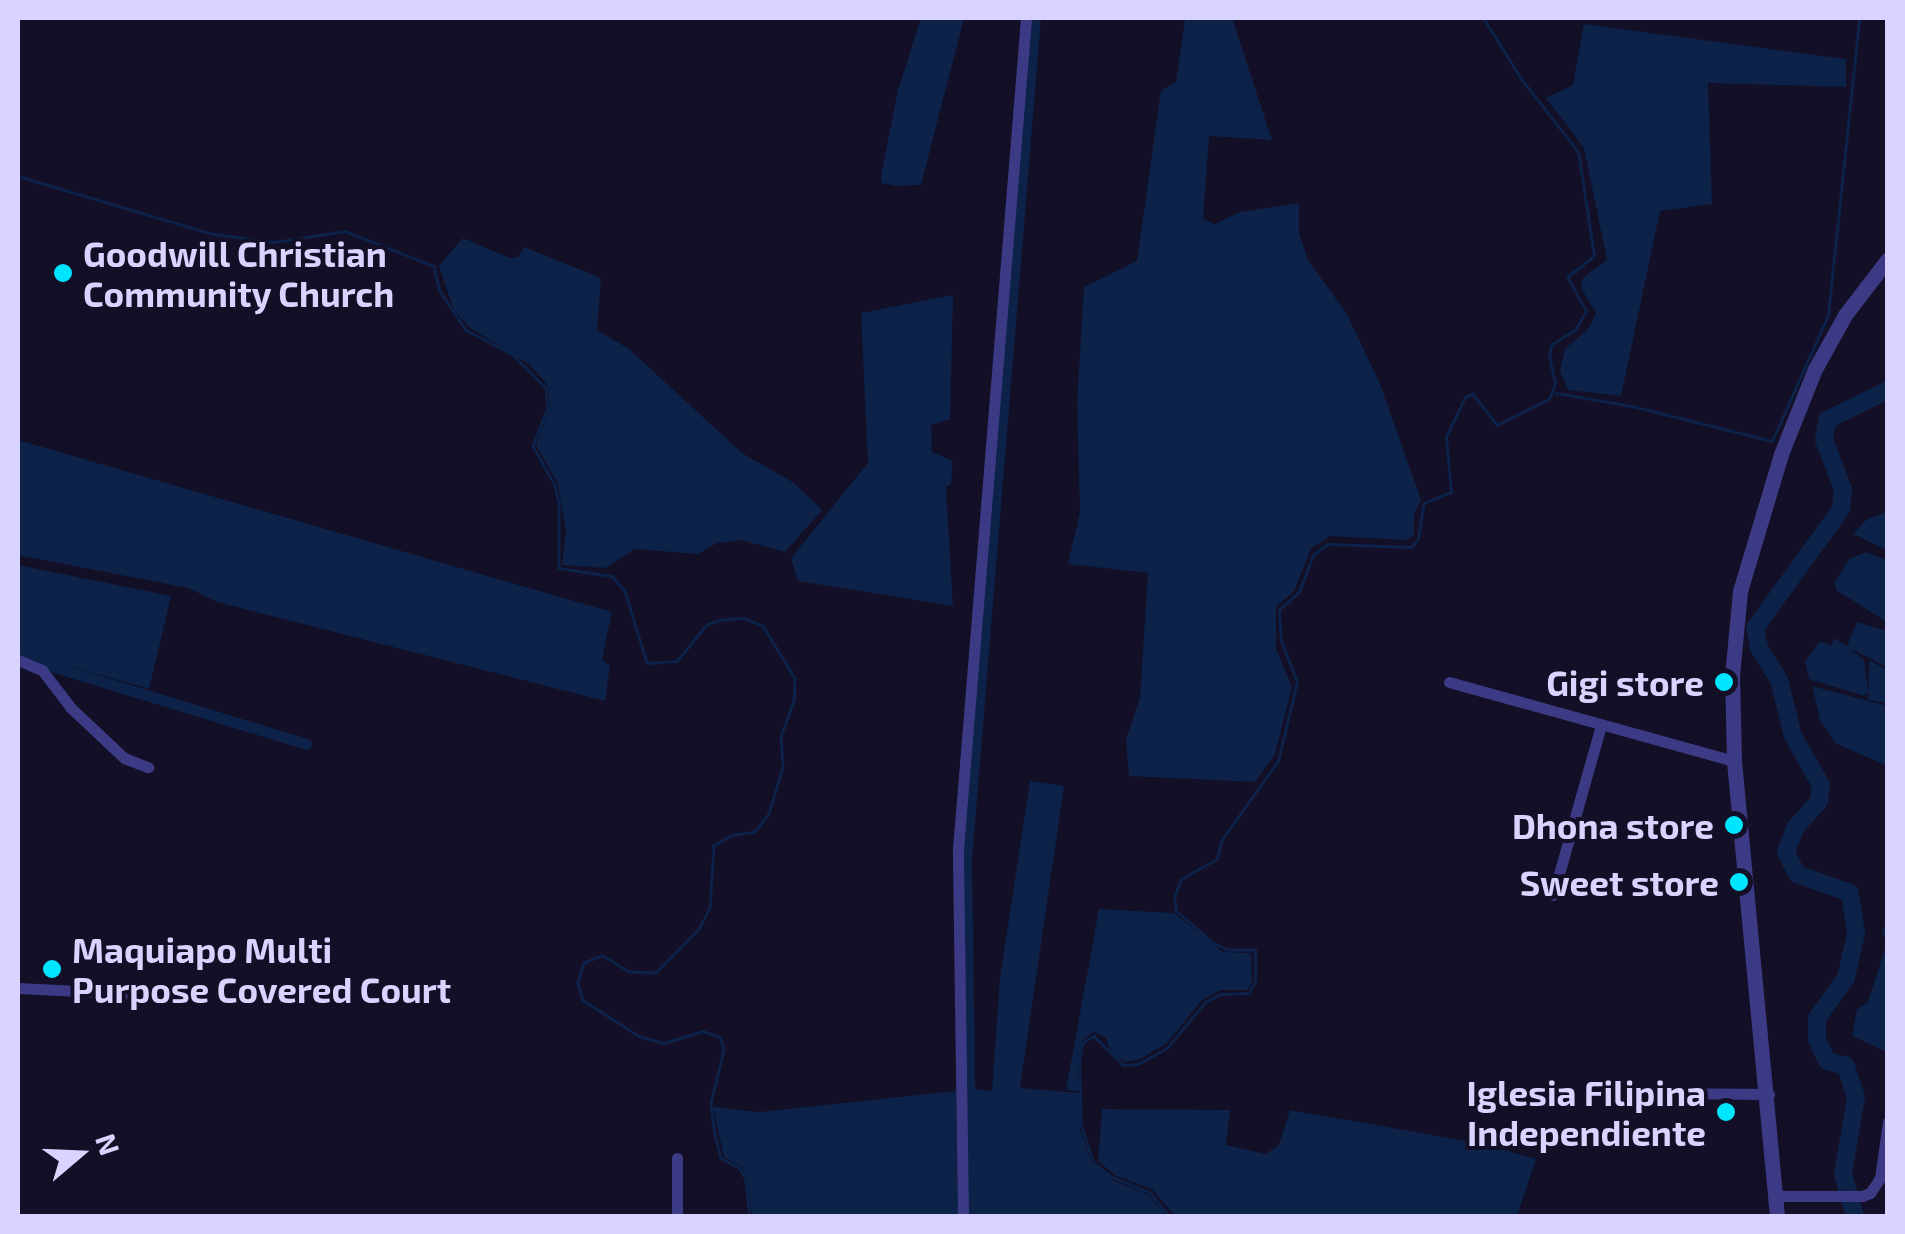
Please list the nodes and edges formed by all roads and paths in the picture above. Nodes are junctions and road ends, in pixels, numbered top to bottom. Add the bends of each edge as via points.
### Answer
1 (1026, 18) edge
2 (1888, 258) edge
3 (18, 660) edge
4 (1449, 682) dead end
5 (1601, 724) junction
6 (1734, 761) junction
7 (148, 766) dead end
8 (1553, 895) dead end
9 (18, 988) edge
10 (157, 995) dead end
11 (1651, 1093) dead end
12 (1769, 1094) junction
13 (1888, 1122) edge
14 (677, 1158) dead end
15 (1776, 1196) junction
16 (677, 1216) edge
17 (963, 1216) edge
18 (1778, 1216) edge

1 - 17 street via 958,848
2 - 6 street via 1815,369 1748,555 1732,676
3 - 7 street via 42,670 124,758
4 - 5 street
5 - 6 street
5 - 8 street
6 - 12 street
9 - 10 street
11 - 12 street
12 - 15 street
13 - 15 street via 1876,1188 1862,1196
14 - 16 street
15 - 18 street

